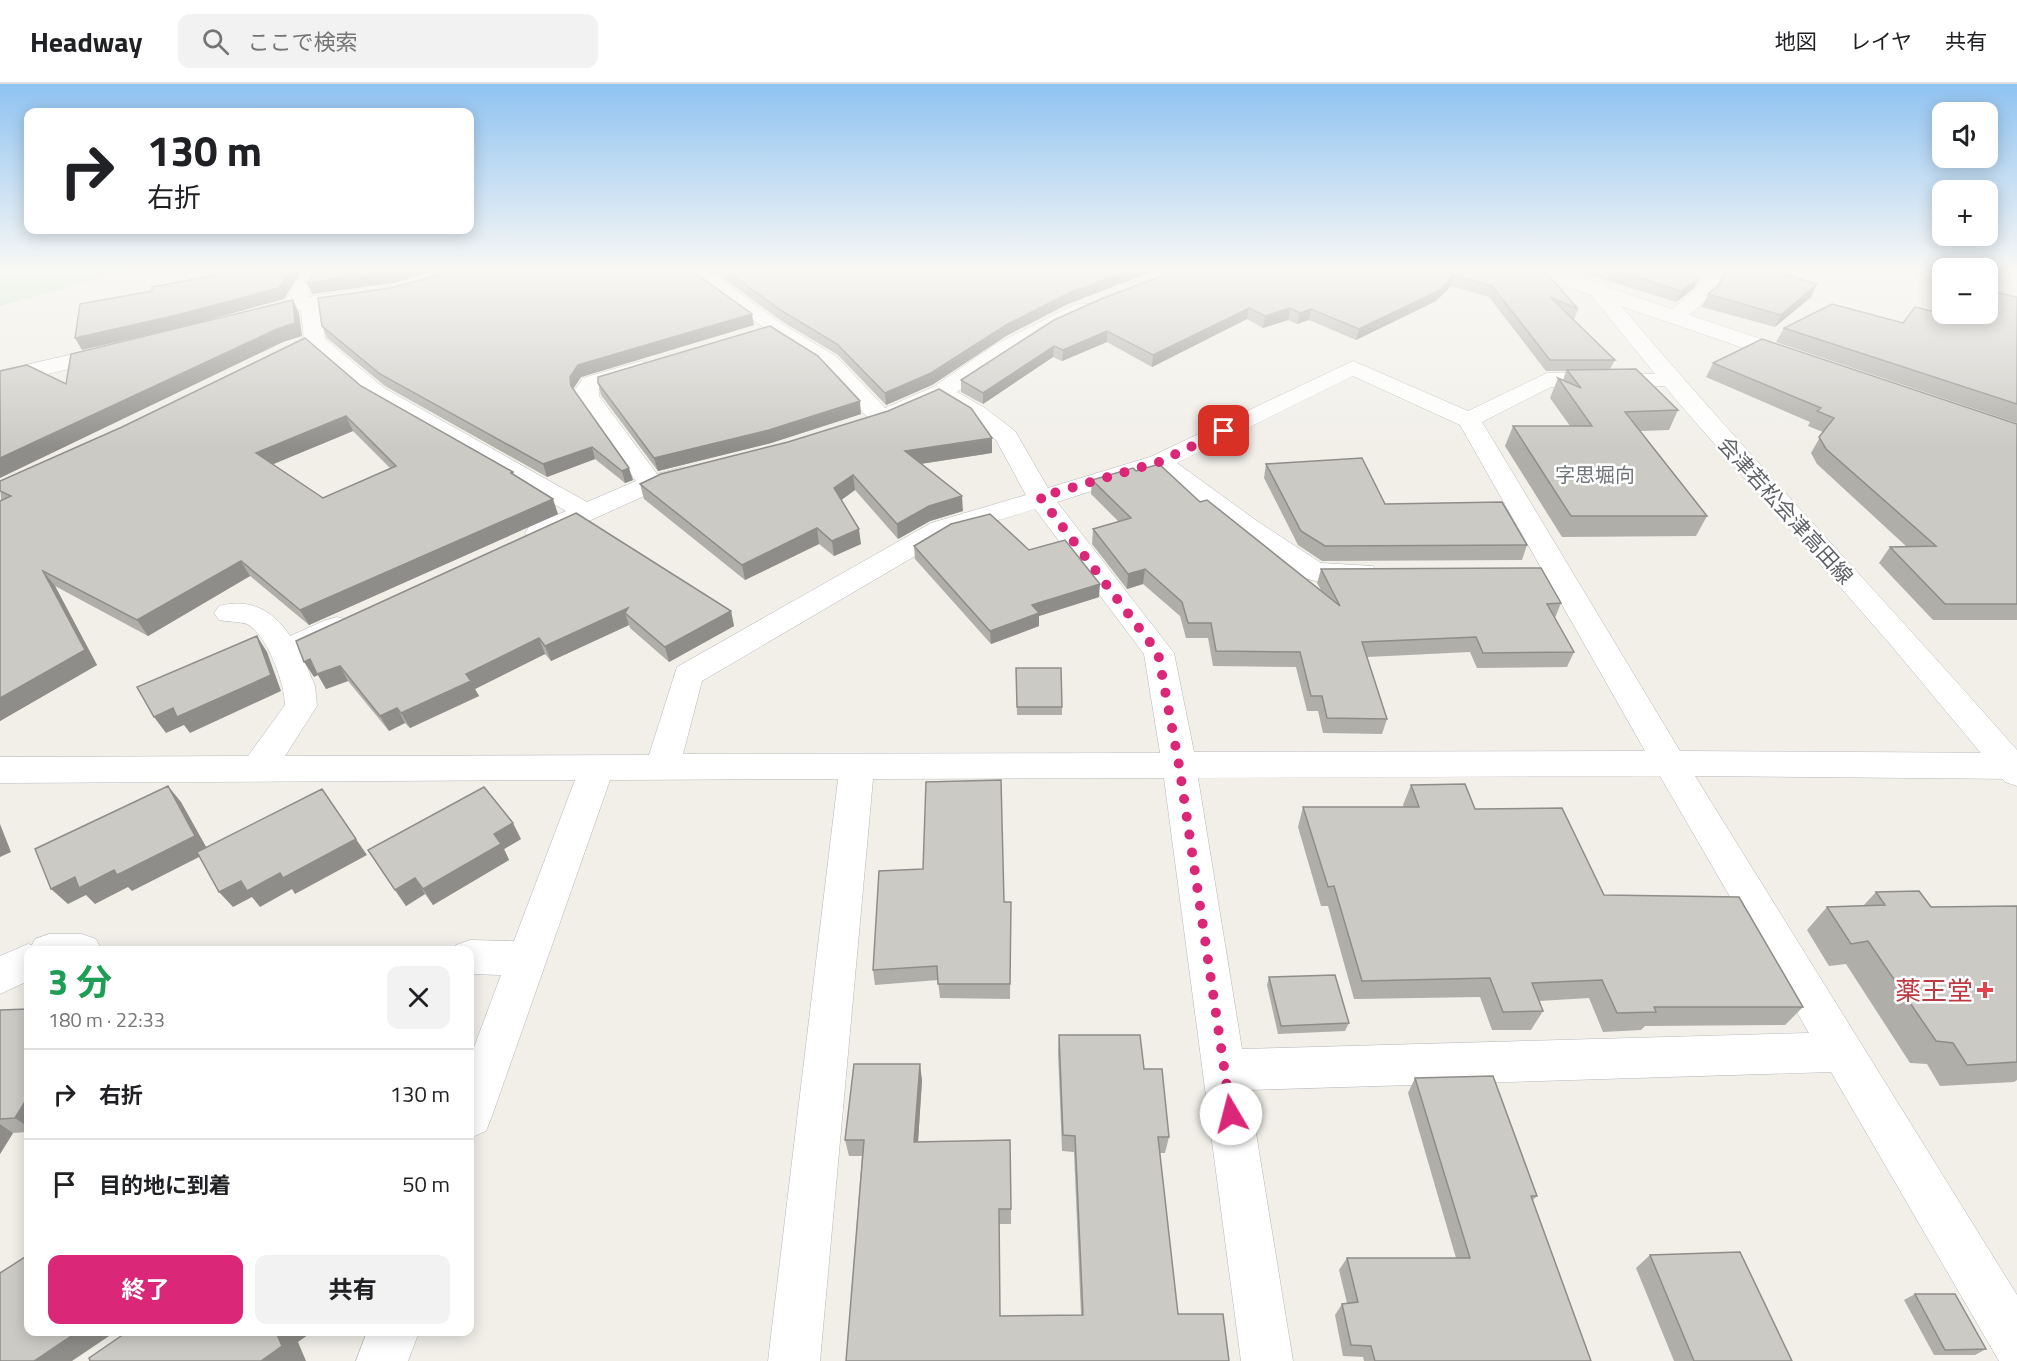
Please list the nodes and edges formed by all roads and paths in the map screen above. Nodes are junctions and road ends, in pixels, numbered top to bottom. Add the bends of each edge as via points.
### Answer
1 (311, 330) edge
2 (763, 330) edge
3 (1039, 330) edge
4 (1631, 330) edge
5 (1714, 330) edge
6 (315, 341) junction
7 (136, 347) edge
8 (292, 350) edge
9 (667, 361) edge
10 (1819, 366) edge
11 (0, 378) edge
12 (1670, 379) junction
13 (940, 392) junction
14 (881, 418) junction
15 (1469, 420) junction
16 (851, 430) edge
17 (1159, 462) junction
18 (712, 468) edge
19 (651, 484) junction
20 (1040, 497) junction
21 (585, 512) junction
22 (520, 542) edge
23 (1522, 571) edge
24 (1557, 571) junction
25 (1384, 572) edge
26 (229, 613) dead end
27 (359, 616) edge
28 (284, 651) junction
29 (1669, 762) junction
30 (1179, 765) junction
31 (662, 766) junction
32 (857, 766) junction
33 (597, 767) junction
34 (2015, 768) edge
35 (258, 769) junction
36 (0, 770) edge
37 (474, 957) edge
38 (525, 958) junction
39 (24, 963) edge
40 (0, 976) edge
41 (1842, 1052) junction
42 (1225, 1070) junction
43 (474, 1105) edge
44 (391, 1336) edge
45 (2017, 1343) edge
46 (382, 1361) edge
47 (794, 1361) edge
48 (1267, 1361) edge

1 - 6 street
2 - 14 street via 829,362
3 - 13 street
4 - 12 street, 会津若松会津高田線
5 - 10 street
6 - 8 street
6 - 21 street via 376,393
7 - 11 street
9 - 19 street via 591,383 586,390
12 - 15 street via 1546,380
12 - 34 street, 会津若松会津高田線
13 - 14 street
13 - 20 street via 977,413 1006,436
14 - 16 street
15 - 17 street via 1353,368
15 - 24 street
17 - 20 street
17 - 25 street via 1315,572
18 - 19 street
19 - 21 street
20 - 30 street via 1158,653
20 - 31 street via 941,529 688,675
21 - 22 street
23 - 24 street
24 - 29 street
26 - 28 street via 250,614 261,620
27 - 28 street
28 - 35 street via 303,696 301,706
29 - 30 street
29 - 34 street
29 - 41 street
30 - 32 street
30 - 42 street
31 - 32 street
31 - 33 street
32 - 47 street
33 - 35 street
33 - 38 street
35 - 36 street
37 - 38 street
38 - 43 street
39 - 40 street
41 - 42 street
41 - 45 street
42 - 48 street
44 - 46 street

